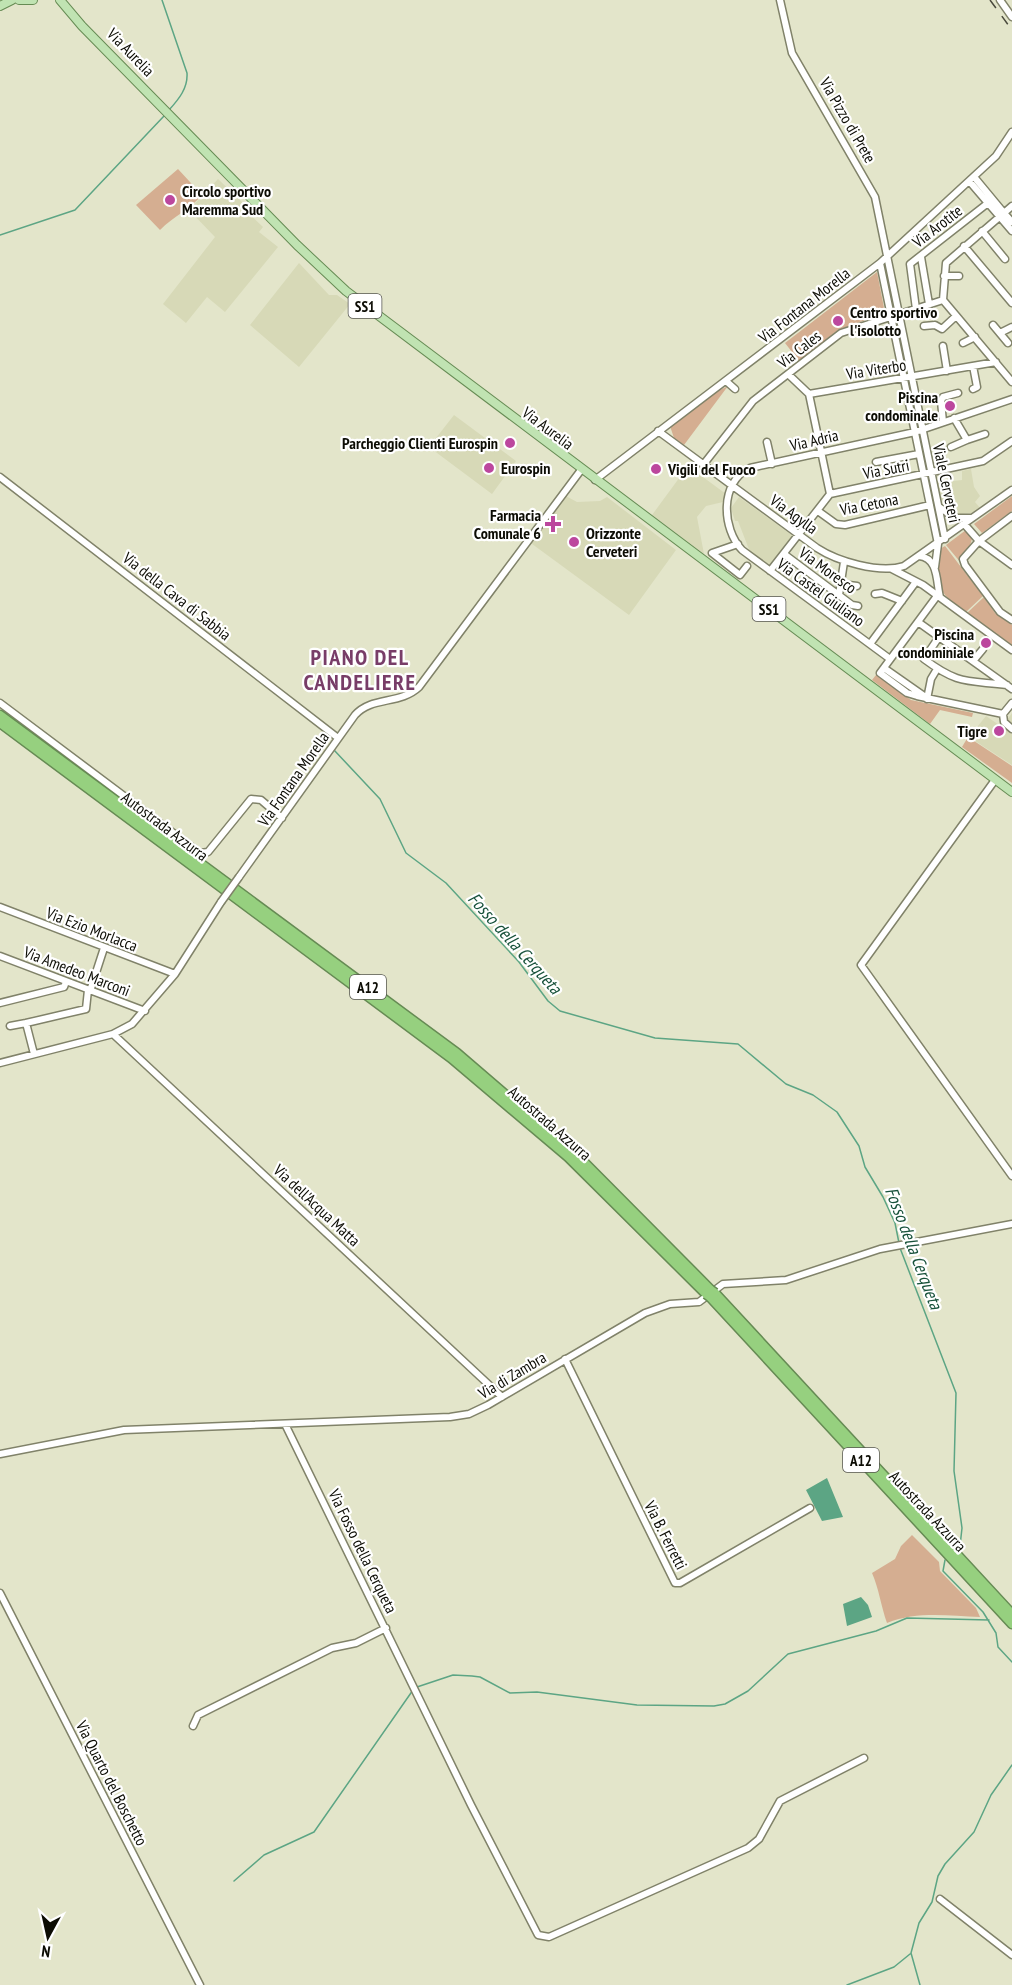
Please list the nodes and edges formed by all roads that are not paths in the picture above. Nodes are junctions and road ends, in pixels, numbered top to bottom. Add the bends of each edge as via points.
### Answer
1 (12, 0) edge
2 (19, 0) edge
3 (33, 0) edge
4 (52, 0) edge
5 (60, 0) edge
6 (780, 0) edge
7 (1000, 0) edge
8 (0, 6) edge
9 (68, 10) junction
10 (1012, 17) edge
11 (1012, 132) edge
12 (972, 180) junction
13 (988, 203) junction
14 (1012, 206) edge
15 (1002, 215) junction
16 (1012, 222) edge
17 (982, 231) junction
18 (1012, 231) edge
19 (964, 246) junction
20 (887, 256) junction
21 (921, 256) junction
22 (1005, 260) dead end
23 (880, 263) junction
24 (945, 276) junction
25 (958, 276) dead end
26 (943, 300) junction
27 (1012, 303) edge
28 (929, 304) junction
29 (916, 309) junction
30 (898, 314) junction
31 (956, 316) junction
32 (891, 317) junction
33 (993, 325) dead end
34 (924, 326) dead end
35 (1012, 327) edge
36 (1000, 333) junction
37 (975, 338) junction
38 (963, 343) dead end
39 (1008, 343) dead end
40 (943, 346) dead end
41 (996, 362) junction
42 (973, 366) junction
43 (947, 371) junction
44 (789, 375) junction
45 (911, 377) junction
46 (903, 379) junction
47 (726, 381) junction
48 (1012, 382) edge
49 (735, 389) dead end
50 (973, 389) dead end
51 (958, 393) dead end
52 (809, 394) junction
53 (1012, 399) edge
54 (954, 418) junction
55 (943, 422) junction
56 (666, 425) junction
57 (922, 430) junction
58 (658, 431) junction
59 (915, 432) junction
60 (985, 434) dead end
61 (650, 438) junction
62 (670, 440) junction
63 (967, 440) junction
64 (1012, 441) edge
65 (767, 442) dead end
66 (951, 447) dead end
67 (821, 453) junction
68 (919, 454) junction
69 (876, 462) dead end
70 (772, 464) junction
71 (703, 465) junction
72 (581, 470) junction
73 (932, 473) junction
74 (924, 475) junction
75 (0, 477) edge
76 (595, 480) junction
77 (734, 487) junction
78 (1012, 490) edge
79 (830, 494) junction
80 (930, 505) junction
81 (939, 507) junction
82 (818, 511) junction
83 (1012, 516) edge
84 (973, 518) junction
85 (965, 525) junction
86 (799, 535) junction
87 (945, 539) junction
88 (979, 541) junction
89 (738, 544) junction
90 (938, 544) junction
91 (784, 554) junction
92 (919, 556) junction
93 (844, 562) junction
94 (908, 563) junction
95 (1012, 565) edge
96 (747, 566) dead end
97 (882, 567) junction
98 (935, 570) junction
99 (770, 571) junction
100 (906, 574) junction
101 (915, 583) junction
102 (841, 584) junction
103 (923, 585) junction
104 (857, 586) dead end
105 (875, 594) dead end
106 (839, 595) junction
107 (938, 597) junction
108 (902, 601) junction
109 (858, 606) dead end
110 (1012, 620) edge
111 (918, 622) junction
112 (939, 637) junction
113 (870, 644) junction
114 (983, 649) dead end
115 (1012, 650) edge
116 (890, 659) junction
117 (924, 659) junction
118 (973, 661) junction
119 (919, 666) dead end
120 (938, 669) junction
121 (1009, 687) edge
122 (927, 699) junction
123 (0, 703) edge
124 (1012, 703) edge
125 (1003, 714) junction
126 (0, 715) edge
127 (0, 723) edge
128 (1012, 729) edge
129 (338, 738) junction
130 (942, 738) junction
131 (995, 780) junction
132 (1012, 791) edge
133 (282, 819) junction
134 (0, 908) edge
135 (104, 948) junction
136 (0, 956) edge
137 (176, 975) junction
138 (66, 982) junction
139 (89, 990) junction
140 (0, 1004) edge
141 (145, 1011) junction
142 (26, 1023) junction
143 (10, 1026) dead end
144 (113, 1034) junction
145 (34, 1054) junction
146 (0, 1063) edge
147 (1012, 1176) edge
148 (1012, 1224) edge
149 (710, 1293) junction
150 (565, 1359) junction
151 (502, 1397) junction
152 (285, 1424) junction
153 (0, 1454) edge
154 (810, 1508) dead end
155 (0, 1593) edge
156 (1012, 1614) edge
157 (1012, 1624) edge
158 (386, 1628) junction
159 (193, 1726) dead end
160 (864, 1758) dead end
161 (940, 1899) dead end
162 (1012, 1955) edge
163 (200, 1985) edge

1 - 8 main road
2 - 3 main road
4 - 9 main road, Via Aurelia / SS1
5 - 9 main road, Via Aurelia / SS1
6 - 20 street, Via Pizzo di Prete via 792,53 871,187
7 - 10 street
9 - 72 main road, Via Aurelia / SS1 via 340,286
11 - 12 street, Via Fontana Morella via 996,156
12 - 13 street
12 - 15 street
12 - 20 street, Via Fontana Morella
13 - 15 street
13 - 21 street, Via Arotite
14 - 15 street
15 - 16 street
15 - 17 street
15 - 18 street
17 - 19 street
17 - 22 street
19 - 24 street via 946,263
19 - 27 street
20 - 23 street, Via Fontana Morella
20 - 30 street, Viale Cerveteri
21 - 28 street
21 - 29 street, Via Arotite via 910,264 909,270
23 - 32 street, Viale Cerveteri
23 - 47 street, Via Fontana Morella
24 - 25 street
24 - 26 street
26 - 28 street, Via Cales
26 - 31 street
28 - 29 street, Via Cales
29 - 30 street, Via Cales
30 - 32 street, Via Cales
30 - 45 street, Viale Cerveteri
31 - 34 street via 942,329
31 - 37 street
32 - 44 street, Via Cales via 841,333
32 - 46 street, Viale Cerveteri
33 - 36 street
35 - 36 street
36 - 39 street
37 - 38 street
37 - 41 street
40 - 43 street
41 - 42 street, Via Viterbo
41 - 48 street
42 - 43 street, Via Viterbo
42 - 50 street via 977,387
43 - 45 street, Via Viterbo
44 - 52 street
44 - 71 street, Via Cales via 753,401
45 - 46 street, Via Viterbo
45 - 57 street, Viale Cerveteri
46 - 52 street, Via Viterbo
46 - 59 street, Viale Cerveteri
47 - 49 street
47 - 56 street, Via Fontana Morella
51 - 55 street via 943,397
52 - 67 street
53 - 54 street, Via Adria
54 - 55 street, Via Adria
54 - 63 street
55 - 57 street, Via Adria
56 - 58 street, Via Fontana Morella
56 - 62 street
57 - 59 street, Via Adria
57 - 73 street, Viale Cerveteri
58 - 61 street, Via Fontana Morella
58 - 62 street, Via Agylla
59 - 67 street, Via Adria
59 - 68 street, Viale Cerveteri
60 - 63 street
61 - 62 street
61 - 76 street, Via Fontana Morella
62 - 71 street, Via Agylla
63 - 66 street
64 - 73 street, Via Sutri via 983,461
65 - 70 street
67 - 70 street, Via Adria
67 - 79 street
68 - 69 street, Viale Cerveteri
68 - 74 street, Viale Cerveteri
70 - 77 street, Via Adria via 746,470
71 - 77 street, Via Agylla
72 - 76 main road, Via Aurelia / SS1
72 - 129 street, Via Fontana Morella via 417,688 400,699 364,706
73 - 74 street, Via Sutri
73 - 81 street, Viale Cerveteri
74 - 79 street, Via Sutri
74 - 80 street, Viale Cerveteri
75 - 129 street, Via della Cava di Sabbia
76 - 130 main road, Via Aurelia / SS1
77 - 86 street, Via Agylla
77 - 89 street via 725,505
78 - 84 street
79 - 82 street
80 - 82 street, Via Cetona via 845,525 836,524
80 - 90 street, Viale Cerveteri
81 - 84 street via 955,518
81 - 87 street, Viale Cerveteri
82 - 86 street
83 - 88 street
84 - 85 street
85 - 87 street
85 - 88 street
86 - 91 street
86 - 93 street, Via Agylla
87 - 90 street
88 - 95 street
88 - 110 street via 965,555 965,565 1000,612
89 - 96 street via 711,553 740,575
89 - 99 street, Via Castel Giuliano
90 - 92 street
90 - 98 street, Viale Cerveteri
91 - 99 street
91 - 106 street, Via Moresco
92 - 94 street
92 - 98 street via 931,560
93 - 97 street, Via Agylla
93 - 102 street
94 - 97 street
94 - 100 street
97 - 100 street
98 - 103 street
98 - 107 street, Viale Cerveteri
99 - 113 street, Via Castel Giuliano
100 - 101 street
101 - 103 street
101 - 108 street
102 - 104 street
102 - 106 street
103 - 107 street
105 - 108 street
106 - 109 street, Via Moresco
107 - 111 street
107 - 115 street
108 - 113 street
111 - 112 street
111 - 116 street
112 - 117 street
112 - 118 street
113 - 116 street, Via Castel Giuliano
114 - 118 street
116 - 122 street via 882,671 907,693
117 - 119 street
117 - 120 street
118 - 121 street
120 - 121 street via 964,681
120 - 122 street via 931,679
122 - 125 street
123 - 133 street via 200,853 208,852 251,799 261,800
124 - 125 street
125 - 128 street via 1004,722
126 - 149 highway, Autostrada Azzurra / A12 via 467,1061 584,1162
127 - 149 highway, Autostrada Azzurra / A12 via 451,1058 568,1157
129 - 133 street, Via Fontana Morella
130 - 131 main road, Via Aurelia / SS1
130 - 132 main road, Via Aurelia
131 - 132 main road, Via Aurelia / SS1
131 - 147 street via 861,965
133 - 137 street, Via Fontana Morella, bridge via 221,902
134 - 135 street, Via Ezio Morlacca
135 - 137 street, Via Ezio Morlacca
135 - 139 street
136 - 138 street, Via Amedeo Marconi
137 - 141 street, Via Fontana Morella
138 - 139 street, Via Amedeo Marconi
138 - 140 street via 64,987
139 - 141 street, Via Amedeo Marconi
139 - 142 street via 86,1009
141 - 144 street, Via Fontana Morella
142 - 143 street
142 - 145 street
144 - 145 street, Via Fontana Morella
144 - 151 street, Via dell'Acqua Matta
145 - 146 street, Via Fontana Morella
148 - 150 street, Via di Zambra via 899,1245 786,1280 723,1284 699,1302 653,1309
149 - 156 highway, Autostrada Azzurra / A12
149 - 157 highway, Autostrada Azzurra / A12
150 - 151 street, Via di Zambra
150 - 154 street, Via B. Ferretti via 675,1583
151 - 152 street, Via di Zambra via 475,1412 455,1417
152 - 153 street, Via di Zambra via 124,1430
152 - 158 street, Via Fosso della Cerqueta
155 - 163 street, Via Quarto del Boschetto
158 - 159 street via 356,1643 334,1647 198,1715
158 - 160 street, Via Fosso della Cerqueta via 533,1930 544,1937 748,1848 760,1837 781,1800
161 - 162 street

